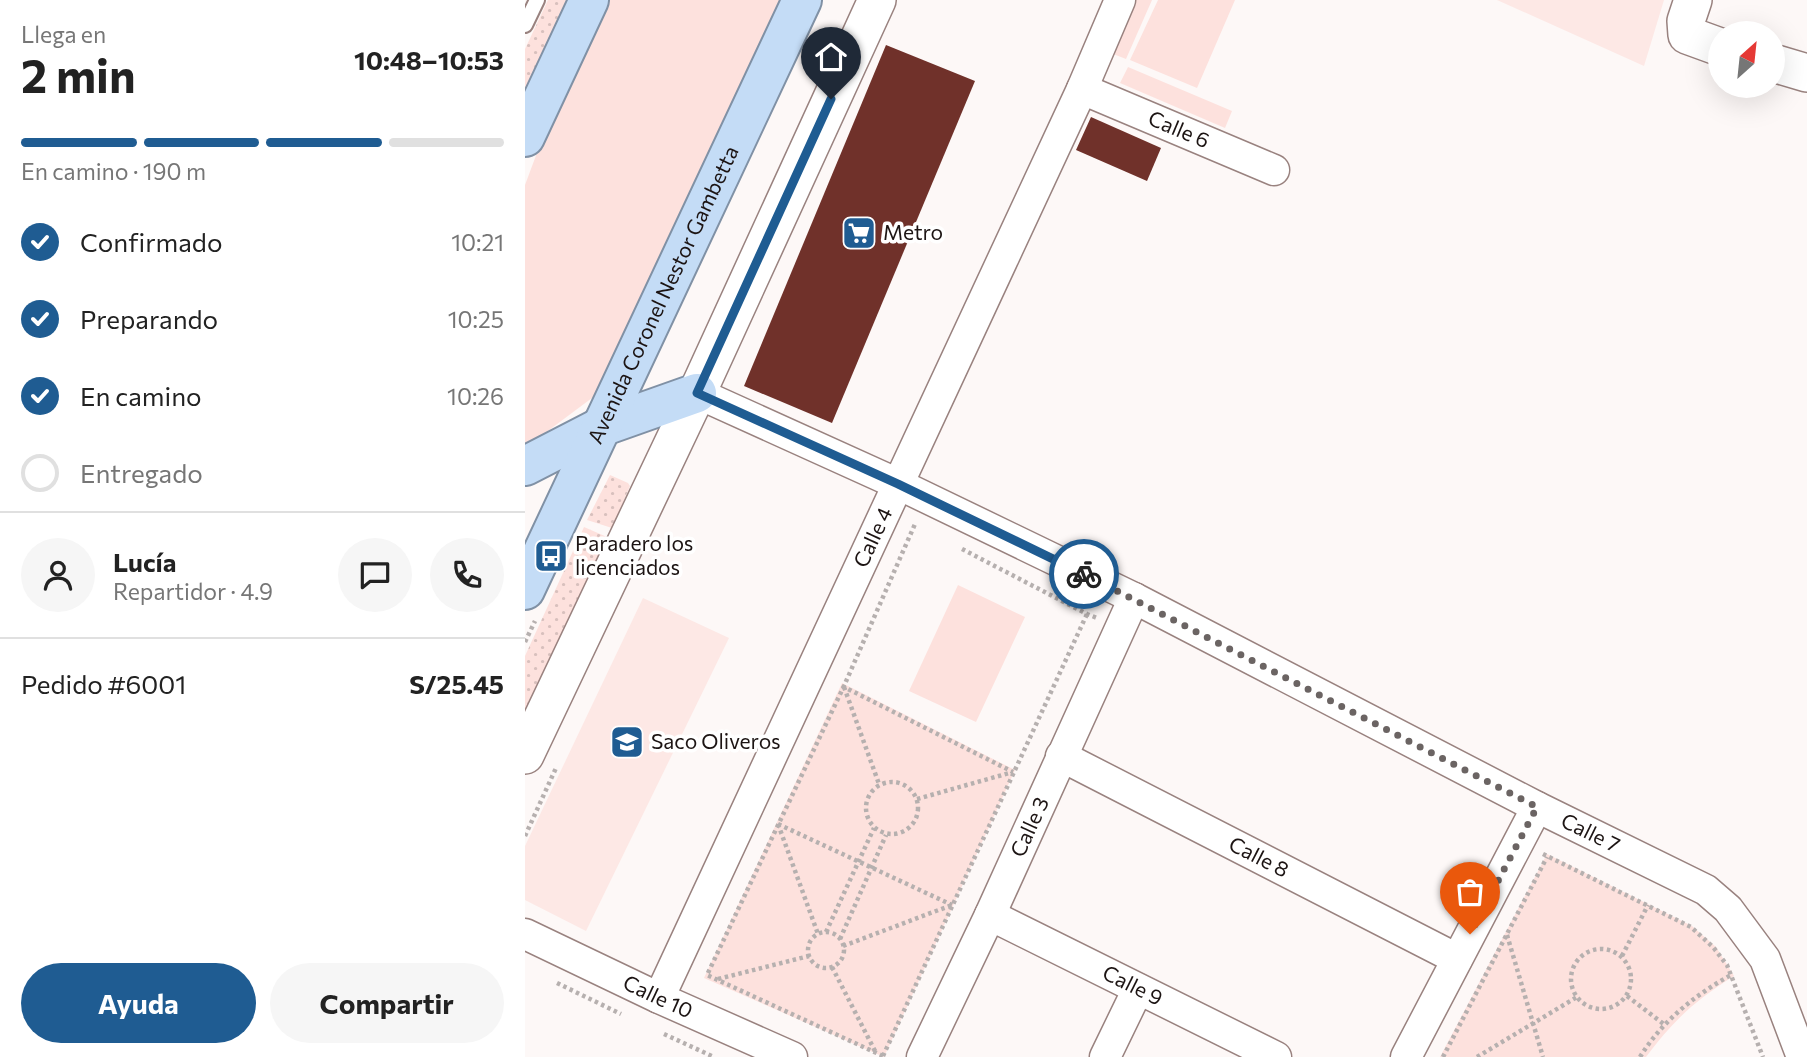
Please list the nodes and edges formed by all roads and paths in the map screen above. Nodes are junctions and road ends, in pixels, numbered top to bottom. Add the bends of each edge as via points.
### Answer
1 (537, 0) edge
2 (590, 0) edge
3 (802, 0) edge
4 (877, 0) edge
5 (1120, 0) edge
6 (1693, 0) edge
7 (525, 25) edge
8 (1704, 41) edge
9 (1785, 67) edge
10 (1807, 73) edge
11 (1082, 89) junction
12 (525, 137) edge
13 (1274, 170) dead end
14 (697, 393) junction
15 (601, 427) junction
16 (525, 466) edge
17 (892, 498) junction
18 (952, 544) dead end
19 (525, 590) edge
20 (1134, 598) junction
21 (1087, 614) junction
22 (1100, 618) dead end
23 (812, 670) junction
24 (843, 686) junction
25 (525, 755) edge
26 (1061, 756) junction
27 (1013, 772) junction
28 (879, 785) junction
29 (916, 799) junction
30 (1537, 807) junction
31 (778, 824) junction
32 (875, 828) junction
33 (887, 834) junction
34 (859, 862) junction
35 (871, 868) junction
36 (952, 905) junction
37 (1648, 905) junction
38 (990, 915) junction
39 (826, 932) junction
40 (525, 934) edge
41 (818, 934) junction
42 (1507, 934) junction
43 (840, 939) junction
44 (843, 947) junction
45 (809, 956) junction
46 (1622, 956) junction
47 (1457, 959) junction
48 (832, 967) junction
49 (1731, 975) junction
50 (717, 980) junction
51 (1138, 989) junction
52 (1627, 996) junction
53 (659, 998) junction
54 (1577, 998) junction
55 (1533, 1024) junction
56 (1665, 1025) junction
57 (876, 1053) junction
58 (792, 1057) edge
59 (883, 1057) edge
60 (922, 1057) edge
61 (1105, 1057) edge
62 (1276, 1057) edge
63 (1406, 1057) edge
64 (1443, 1057) edge
65 (1477, 1057) edge
66 (1543, 1057) edge
67 (1640, 1057) edge
68 (1763, 1057) edge
69 (1803, 1057) edge

1 - 7 lane
2 - 12 highway
3 - 15 highway, Avenida Coronel Nestor Gambetta
4 - 14 street
5 - 11 street, Calle 4
6 - 8 street via 1686,21
9 - 10 street
11 - 13 street, Calle 6
11 - 17 street, Calle 4
14 - 15 highway
14 - 17 street, Calle 7
14 - 25 street
15 - 16 highway
15 - 19 highway, Avenida Coronel Nestor Gambetta
17 - 20 street, Calle 7
17 - 23 street, Calle 4
17 - 24 path via 915,524
18 - 21 path
20 - 26 street, Calle 3
20 - 30 street, Calle 7
21 - 22 path
21 - 27 path
23 - 24 path
23 - 53 street, Calle 4
24 - 27 path
24 - 28 path
24 - 31 path
26 - 38 street, Calle 3
26 - 47 street, Calle 8
27 - 29 path
27 - 36 path
28 - 29 path via 901,783
28 - 32 path via 871,791 865,810
29 - 33 path via 915,821 898,834
30 - 47 street
30 - 69 street, Calle 7 via 1706,890 1728,909 1765,959
31 - 34 path
31 - 41 path
31 - 50 path via 708,975
32 - 33 path
32 - 34 path
33 - 35 path
34 - 35 path
34 - 39 path
35 - 36 path
35 - 43 path
36 - 44 path
36 - 59 path
37 - 42 path via 1547,857
37 - 46 path
37 - 49 path via 1691,927 1713,947
38 - 51 street, Calle 9
38 - 60 street, Calle 3
39 - 41 path
39 - 43 path
40 - 53 street, Calle 10
41 - 45 path via 811,939
42 - 55 path
42 - 64 path
43 - 44 path
44 - 48 path via 840,961
45 - 48 path via 820,967
45 - 50 path
46 - 52 path via 1632,976
46 - 54 path via 1601,949 1581,957 1571,976
47 - 63 street
48 - 57 path
49 - 56 path via 1703,991
49 - 68 path
50 - 57 path
51 - 61 street
51 - 62 street, Calle 9
52 - 54 path via 1602,1010
52 - 56 path
53 - 58 street, Calle 10
54 - 55 path
55 - 65 path
55 - 66 path
56 - 67 path
57 - 59 path

